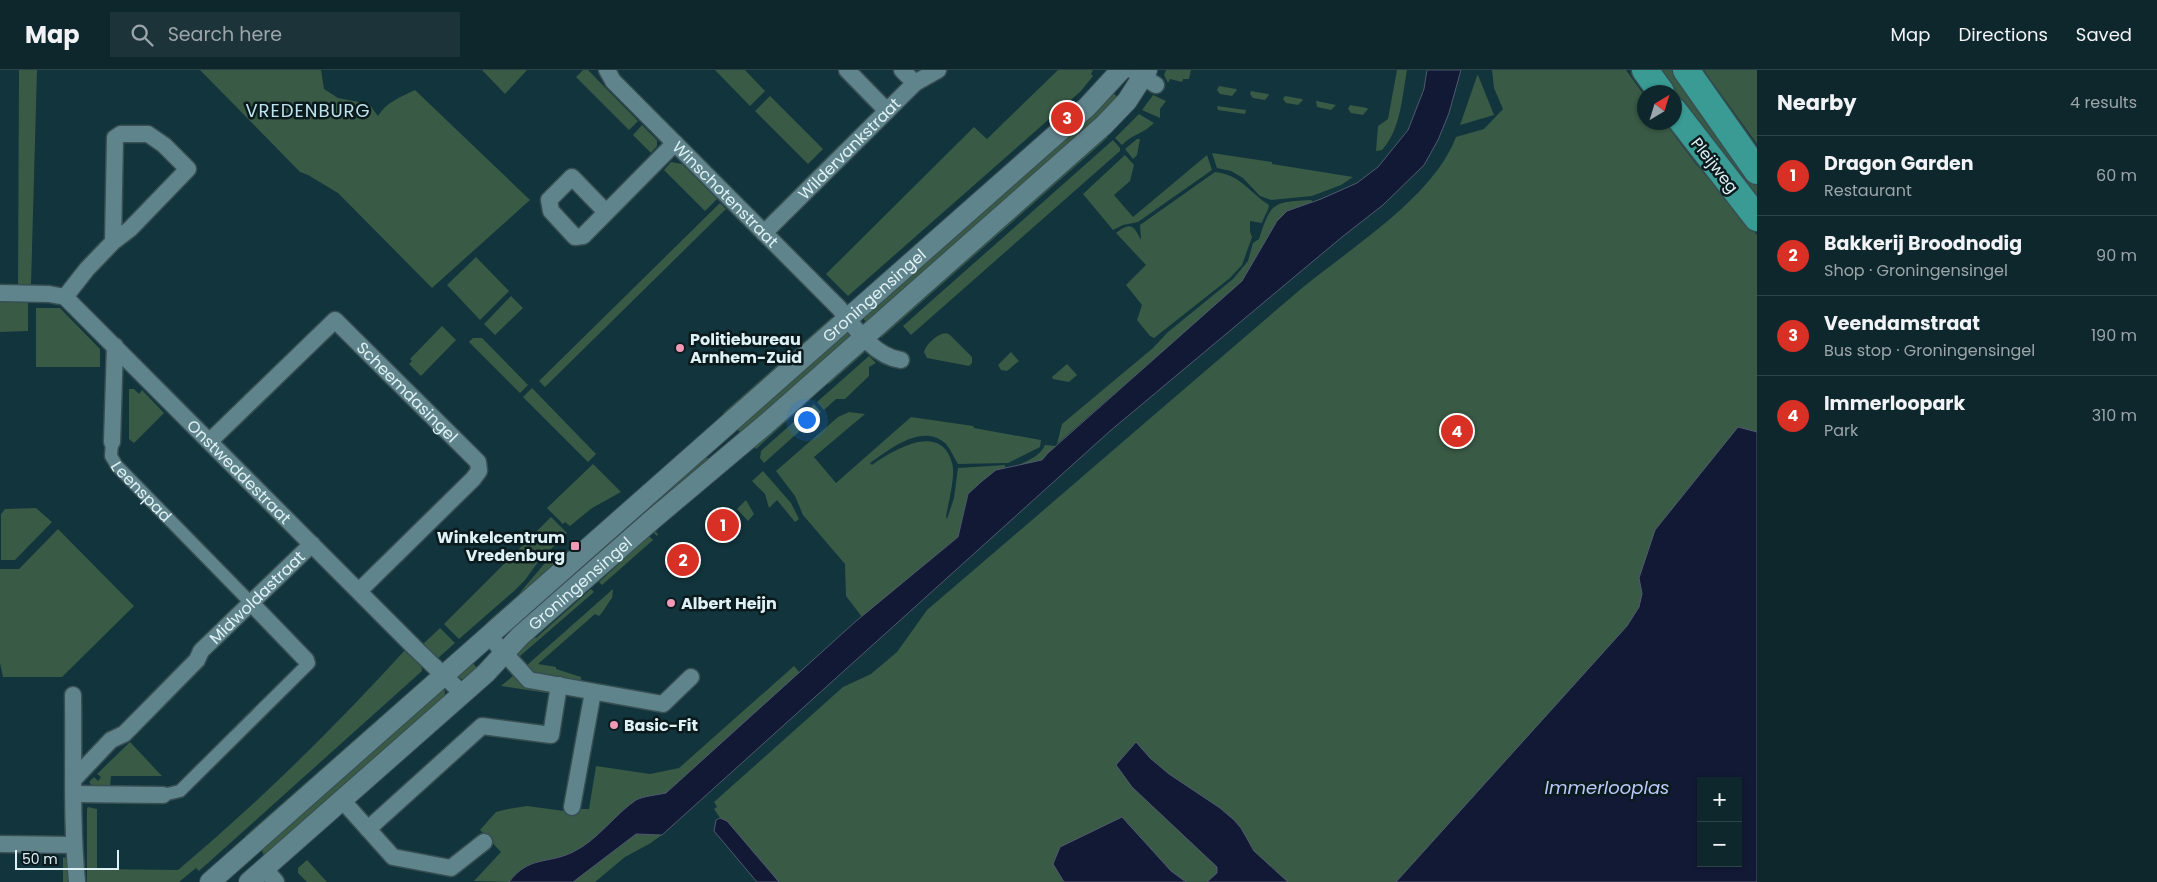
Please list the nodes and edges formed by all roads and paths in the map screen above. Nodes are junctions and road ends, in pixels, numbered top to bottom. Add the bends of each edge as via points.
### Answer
1 (607, 70) edge
2 (847, 70) edge
3 (902, 70) edge
4 (938, 70) edge
5 (1121, 70) edge
6 (1645, 70) edge
7 (1686, 70) edge
8 (1145, 76) edge
9 (915, 83) junction
10 (1656, 85) edge
11 (887, 111) junction
12 (1682, 121) edge
13 (675, 143) junction
14 (1757, 171) edge
15 (606, 212) dead end
16 (1757, 218) edge
17 (764, 233) junction
18 (113, 242) junction
19 (0, 294) edge
20 (65, 297) junction
21 (847, 318) junction
22 (864, 338) junction
23 (115, 346) junction
24 (901, 360) dead end
25 (210, 441) junction
26 (112, 442) joint
27 (312, 544) junction
28 (359, 591) junction
29 (252, 604) junction
30 (488, 636) junction
31 (504, 654) junction
32 (307, 662) joint
33 (445, 675) junction
34 (691, 677) dead end
35 (560, 685) junction
36 (462, 692) junction
37 (593, 692) junction
38 (73, 695) dead end
39 (75, 786) junction
40 (163, 794) joint
41 (342, 800) junction
42 (572, 807) dead end
43 (368, 829) junction
44 (484, 842) dead end
45 (0, 844) edge
46 (74, 845) junction
47 (248, 850) junction
48 (270, 875) edge
49 (77, 882) edge
50 (210, 882) edge
51 (249, 882) edge

1 - 13 street, Winschotenstraat via 613,81
2 - 11 street
3 - 9 street
4 - 9 street, Wildervankstraat
5 - 21 street, Groningensingel via 1087,107
6 - 10 highway
7 - 14 highway, Pleijweg
8 - 22 street, Groningensingel via 1104,126
9 - 11 street, Wildervankstraat
11 - 17 street, Wildervankstraat
12 - 16 highway, Pleijweg
13 - 15 street
13 - 17 street, Winschotenstraat
17 - 21 street, Winschotenstraat
18 - 18 street via 116,138 121,134 148,134 164,145 188,170
18 - 20 street
19 - 20 street
20 - 23 street, Onstweddestraat
21 - 22 street, Winschotenstraat
21 - 30 street, Groningensingel
22 - 24 street, Groningensingel via 893,360
22 - 31 street, Groningensingel via 646,525 520,636
23 - 25 street, Onstweddestraat
23 - 26 street, Leenspad
25 - 27 street, Onstweddestraat
25 - 28 street, Scheemdasingel via 335,320 419,402 478,462 479,471
26 - 29 street, Leenspad via 111,456 117,466
27 - 28 street, Onstweddestraat
27 - 29 street, Midwoldastraat
28 - 33 street, Onstweddestraat
29 - 32 street
29 - 39 street, Midwoldastraat via 201,651 197,660 131,727 111,740
30 - 31 street
30 - 33 street, Groningensingel
31 - 35 street via 529,680
31 - 36 street, Groningensingel
32 - 40 street via 180,791
33 - 36 street, Onstweddestraat
33 - 47 street, Groningensingel
34 - 37 street via 663,704
35 - 37 street
35 - 43 street via 551,735 482,726
36 - 41 street, Groningensingel
37 - 42 street
38 - 39 street
39 - 40 street
39 - 46 street
41 - 43 street
41 - 48 street, Groningensingel
43 - 44 street via 393,857 451,868
45 - 46 street
46 - 49 street
47 - 48 street
47 - 50 street, Groningensingel
48 - 51 street, Groningensingel

